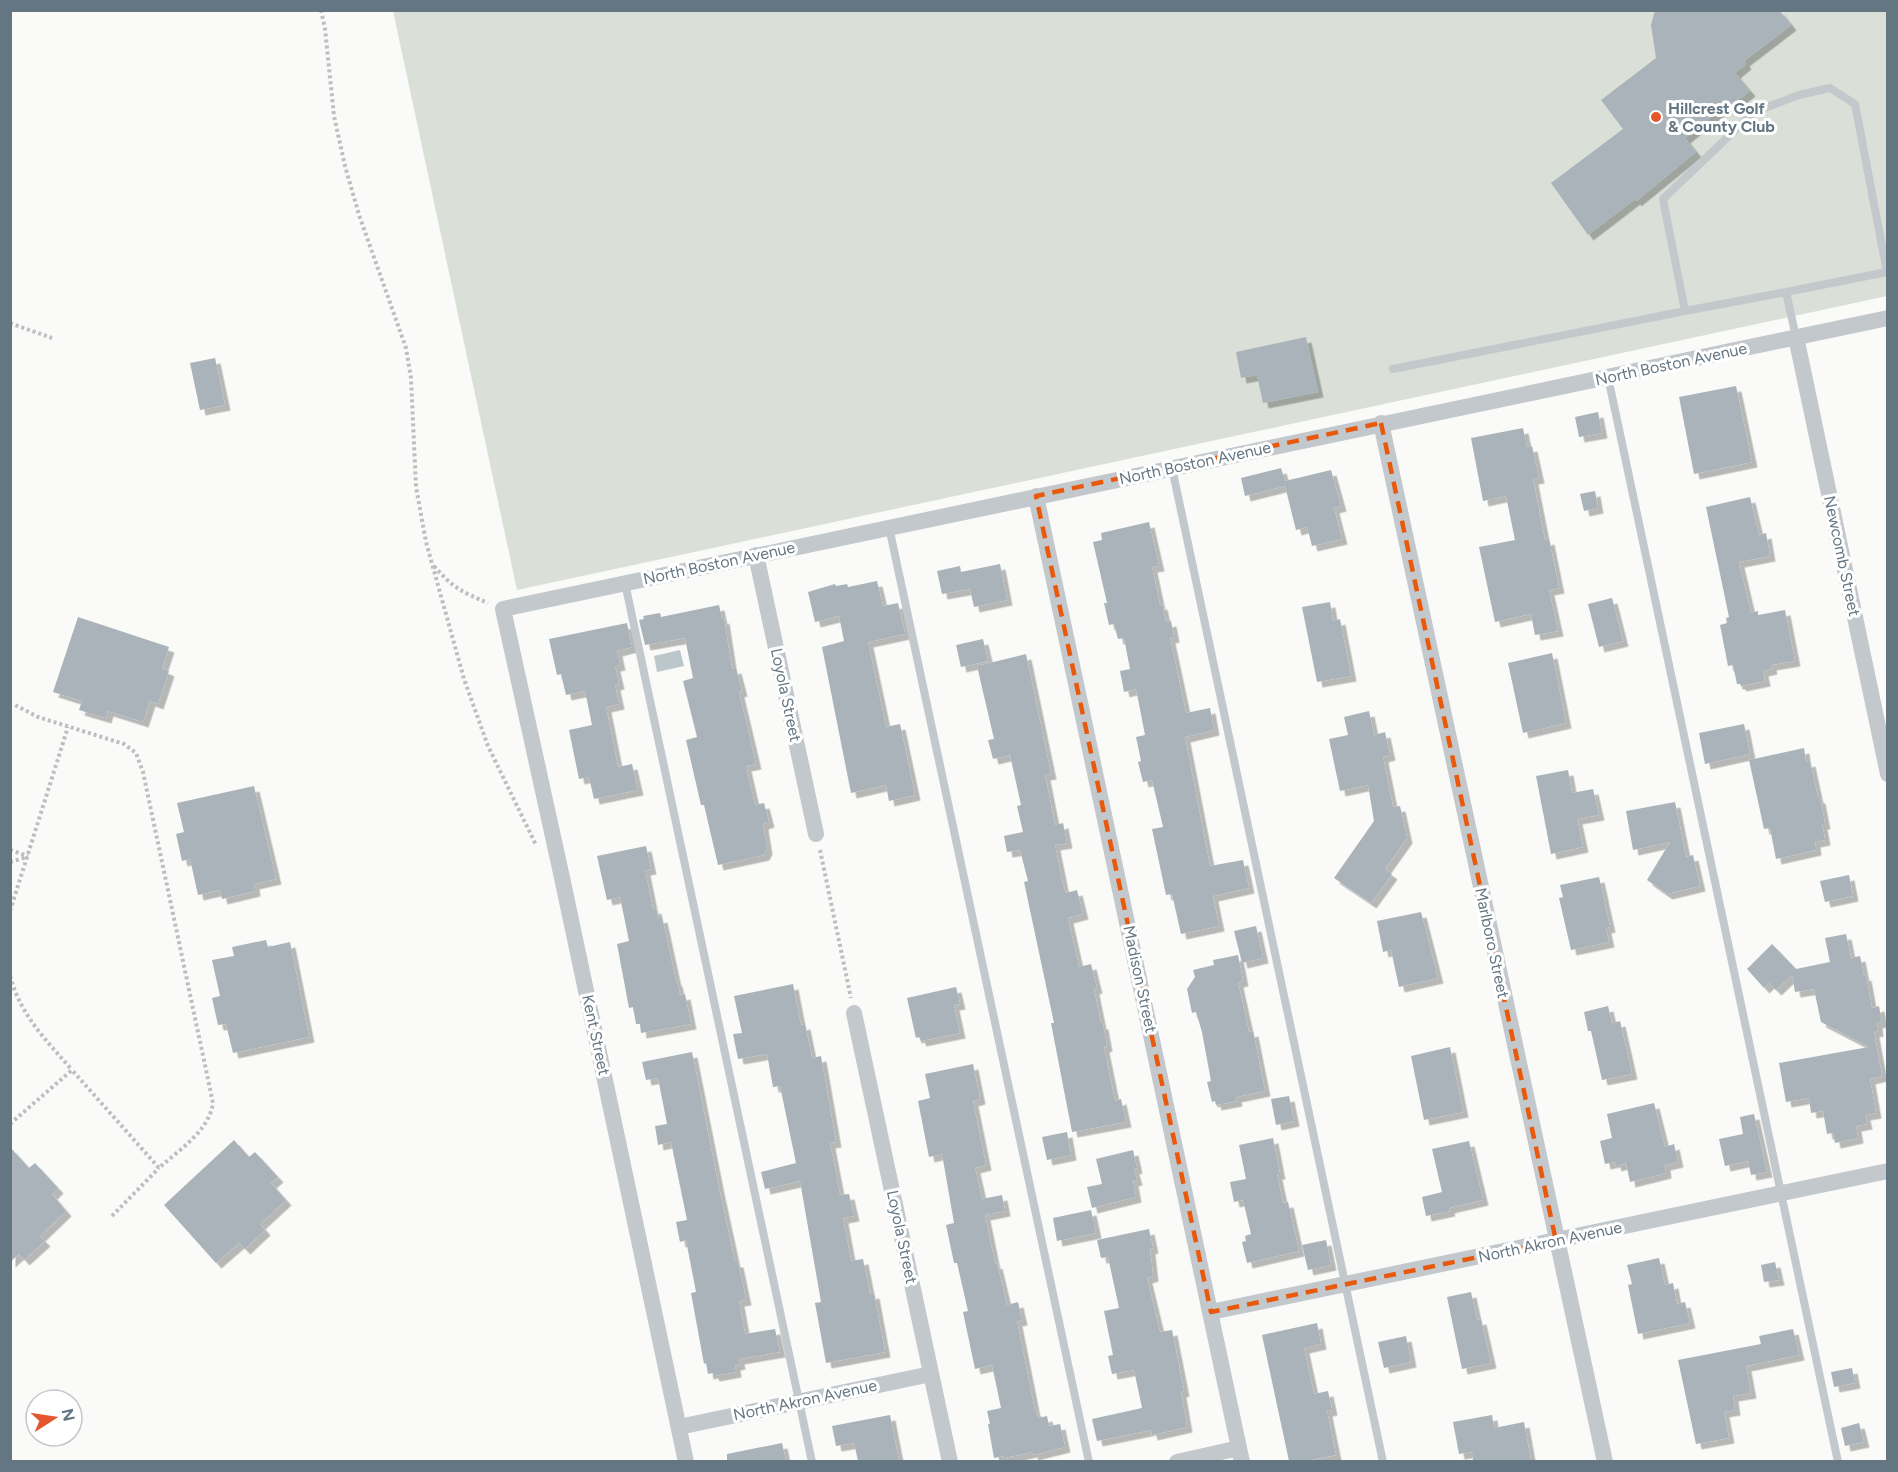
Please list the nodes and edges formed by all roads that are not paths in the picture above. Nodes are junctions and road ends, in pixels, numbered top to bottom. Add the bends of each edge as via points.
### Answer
1 (1786, 292) junction
2 (1685, 310) junction
3 (1887, 318) edge
4 (1796, 337) junction
5 (1393, 369) dead end
6 (1608, 377) junction
7 (1381, 423) junction
8 (1172, 468) junction
9 (1036, 496) junction
10 (888, 527) junction
11 (756, 555) junction
12 (625, 583) junction
13 (503, 609) joint
14 (1887, 774) edge
15 (816, 834) road end
16 (854, 1012) road end
17 (1887, 1171) edge
18 (1780, 1194) junction
19 (1556, 1241) junction
20 (1346, 1285) junction
21 (1211, 1312) junction
22 (931, 1374) junction
23 (800, 1401) junction
24 (679, 1427) junction
25 (1241, 1455) edge
26 (686, 1461) edge
27 (812, 1461) edge
28 (950, 1461) edge
29 (1089, 1461) edge
30 (1177, 1461) edge
31 (1383, 1461) edge
32 (1605, 1461) edge
33 (1838, 1461) edge

1 - 2 lane
1 - 2 lane via 1887,272 1855,104 1830,88 1754,112 1663,199
1 - 4 lane
2 - 5 lane
3 - 4 street, North Boston Avenue
4 - 6 street, North Boston Avenue
4 - 14 street, Newcomb Street
6 - 7 street, North Boston Avenue
6 - 18 lane
7 - 8 street, North Boston Avenue
7 - 19 street, Marlboro Street
8 - 9 street, North Boston Avenue
8 - 20 lane
9 - 10 street, North Boston Avenue
9 - 21 street, Madison Street
10 - 11 street, North Boston Avenue
10 - 29 lane
11 - 12 street, North Boston Avenue
11 - 15 street, Loyola Street
12 - 13 street, North Boston Avenue
12 - 23 lane
13 - 24 street, Kent Street
16 - 22 street, Loyola Street
17 - 18 street, North Akron Avenue
18 - 19 street, North Akron Avenue
18 - 33 lane
19 - 20 street, North Akron Avenue
19 - 32 street, Marlboro Street
20 - 21 street, North Akron Avenue
20 - 31 lane
21 - 25 street, Madison Street
22 - 23 street, North Akron Avenue
22 - 28 street, Loyola Street
23 - 24 street, North Akron Avenue
23 - 27 lane
24 - 26 street, Kent Street
25 - 30 street

